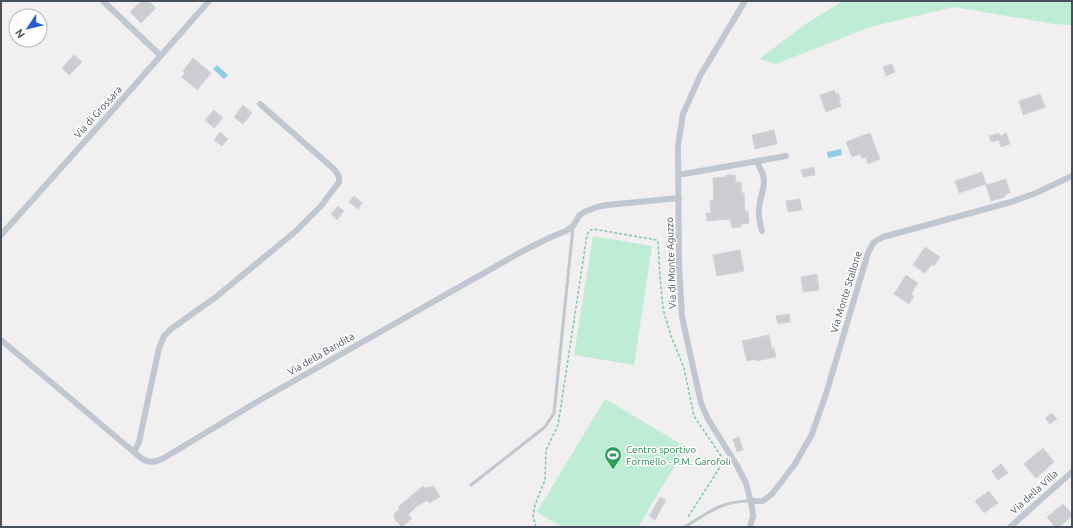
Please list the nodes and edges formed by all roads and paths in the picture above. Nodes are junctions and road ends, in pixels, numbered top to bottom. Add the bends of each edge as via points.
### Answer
1 (103, 1) edge
2 (209, 1) edge
3 (745, 1) edge
4 (161, 56) junction
5 (260, 104) dead end
6 (786, 156) dead end
7 (756, 161) junction
8 (678, 175) junction
9 (1072, 176) edge
10 (679, 198) junction
11 (573, 226) junction
12 (762, 230) dead end
13 (1, 235) edge
14 (1, 340) edge
15 (134, 452) junction
16 (1072, 472) edge
17 (471, 485) dead end
18 (751, 501) junction
19 (686, 520) dead end
20 (536, 527) edge
21 (685, 527) edge
22 (750, 527) edge
23 (1010, 527) edge

1 - 4 street
2 - 4 street, Via di Grossara
3 - 8 street, Via di Monte Aguzzo via 700,76 684,109 679,135
4 - 13 street, Via di Grossara
5 - 15 street via 335,170 339,182 321,206 296,231 216,297 166,334 159,348 139,442
6 - 7 street
7 - 8 street
7 - 12 street via 764,179 759,211
8 - 10 street, Via di Monte Aguzzo
9 - 18 street, Via Monte Stallone via 1024,197 883,237 874,242 868,253 824,401 809,440 795,464 772,494 763,501
10 - 11 street, Via della Bandita via 597,207 581,214
10 - 18 street, Via di Monte Aguzzo via 681,307 700,398 710,423 740,470
11 - 15 street, Via della Bandita via 521,252 262,399 164,458 148,462
11 - 17 lane via 554,412 545,427
14 - 15 street, Via della Bandita
16 - 23 street, Via della Villa
18 - 21 lane via 724,504
18 - 22 street, Via di Monte Aguzzo
19 - 20 path via 722,461 694,416 684,368 670,336 663,309 658,242 593,230 587,235 558,425 546,450 545,480 535,505 533,516

